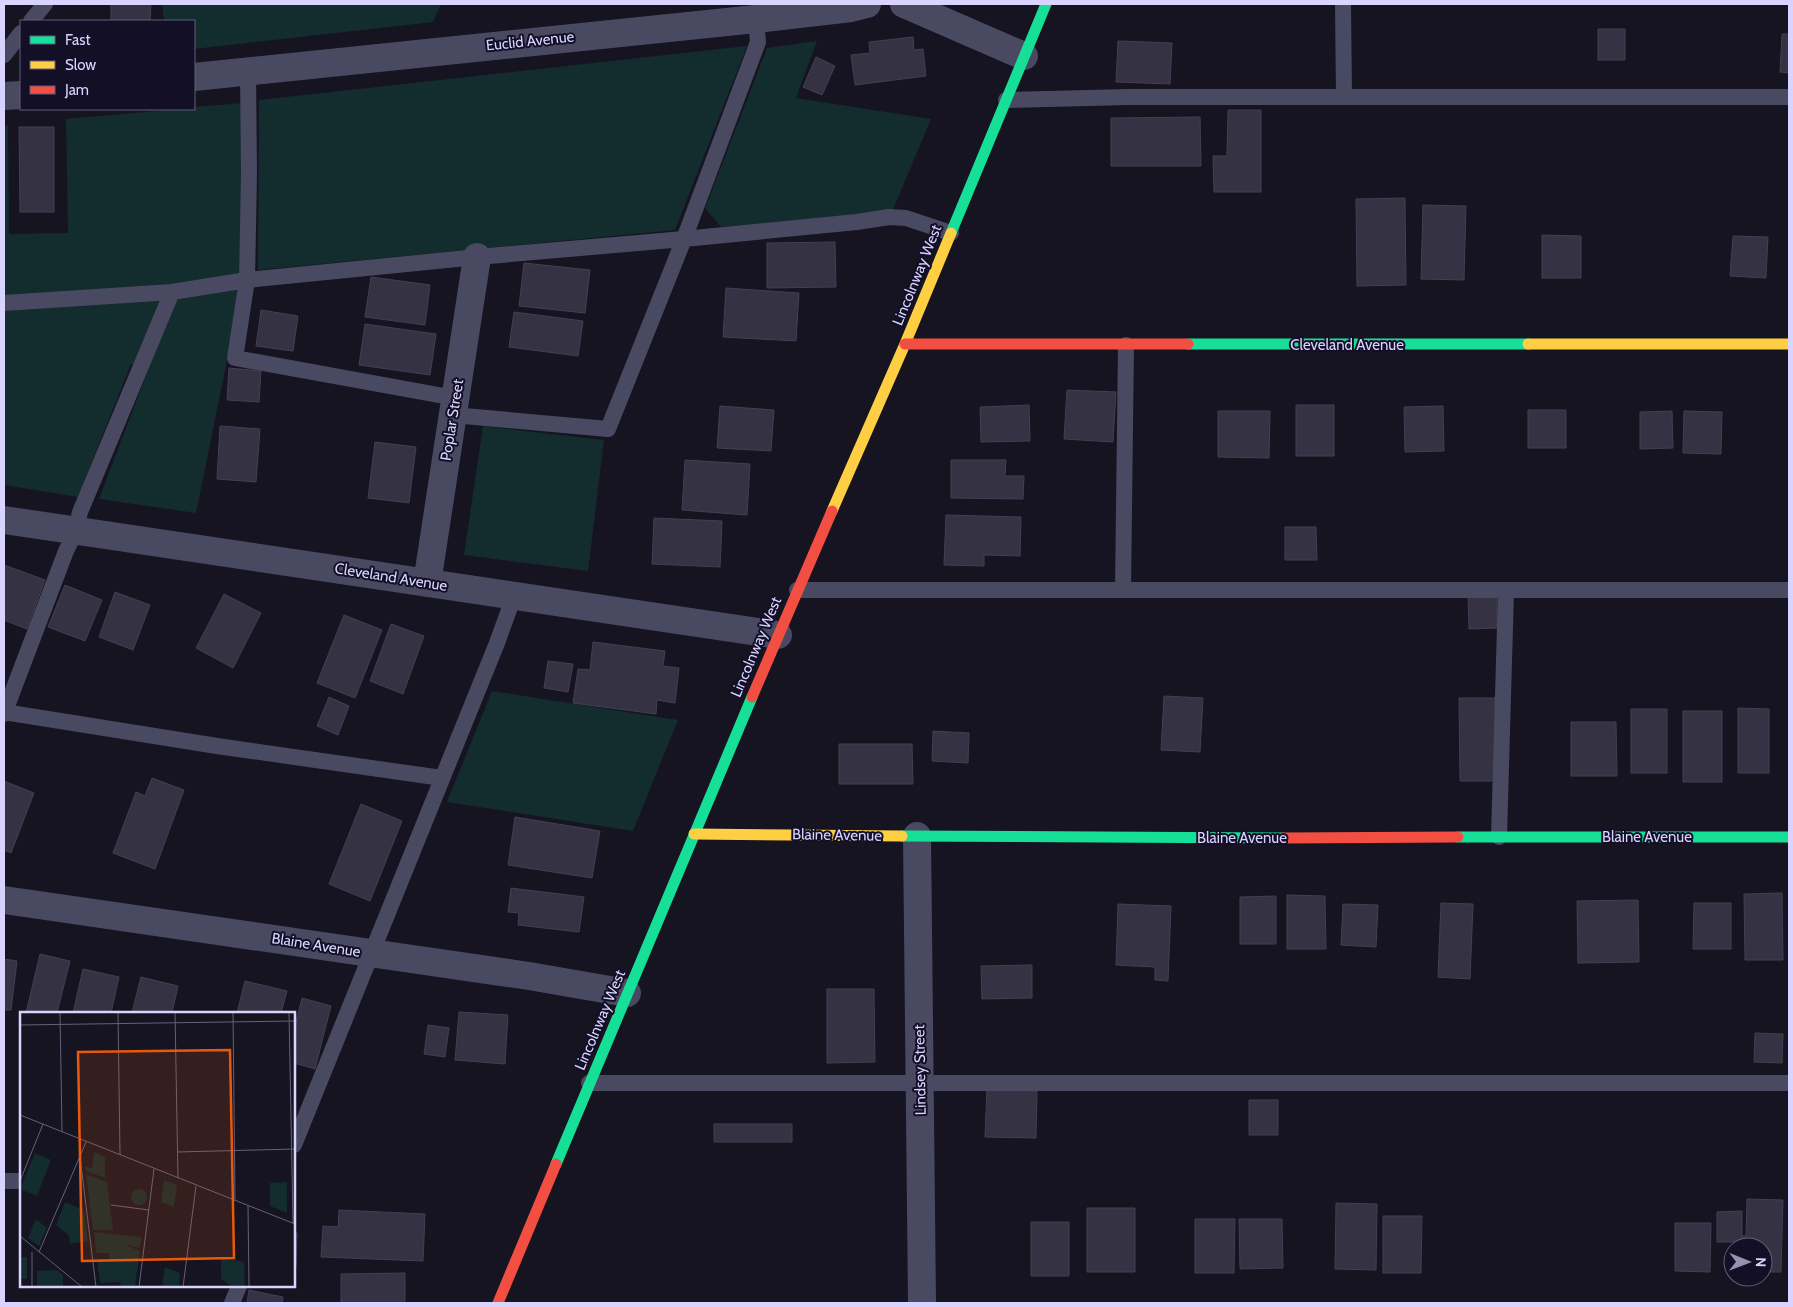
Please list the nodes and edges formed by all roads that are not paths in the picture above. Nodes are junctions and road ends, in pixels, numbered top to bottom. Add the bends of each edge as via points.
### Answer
1 (45, 4) edge
2 (867, 4) edge
3 (904, 4) edge
4 (1046, 4) edge
5 (1343, 4) edge
6 (756, 19) junction
7 (32, 20) edge
8 (20, 34) edge
9 (4, 55) edge
10 (1024, 56) junction
11 (248, 71) junction
12 (195, 77) edge
13 (20, 94) edge
14 (4, 96) edge
15 (1344, 97) junction
16 (1789, 97) edge
17 (1006, 100) junction
18 (951, 233) junction
19 (684, 239) junction
20 (477, 257) junction
21 (247, 280) junction
22 (172, 292) junction
23 (4, 303) edge
24 (905, 344) junction
25 (1789, 344) edge
26 (1126, 345) junction
27 (454, 407) junction
28 (4, 520) edge
29 (76, 530) junction
30 (427, 583) junction
31 (797, 590) junction
32 (1123, 590) junction
33 (1789, 590) edge
34 (1506, 591) junction
35 (514, 596) junction
36 (778, 635) junction
37 (4, 713) edge
38 (442, 778) junction
39 (694, 834) junction
40 (917, 836) junction
41 (1789, 836) edge
42 (1499, 837) junction
43 (4, 900) edge
44 (370, 954) junction
45 (627, 993) junction
46 (589, 1083) junction
47 (920, 1083) junction
48 (1789, 1083) edge
49 (295, 1142) edge
50 (4, 1181) edge
51 (20, 1181) edge
52 (239, 1287) edge
53 (232, 1303) edge
54 (498, 1303) edge
55 (922, 1303) edge

1 - 7 lane
2 - 6 street, Euclid Avenue
3 - 10 street
4 - 10 street, Lincolnway West
5 - 15 lane
6 - 11 street, Euclid Avenue
6 - 19 lane via 758,42
8 - 9 lane
10 - 17 street, Lincolnway West
11 - 12 street, Euclid Avenue
11 - 21 lane
13 - 14 street
15 - 16 lane
15 - 17 lane
17 - 18 street, Lincolnway West
18 - 19 lane via 906,218 889,217
18 - 24 street, Lincolnway West
19 - 20 lane
19 - 27 lane via 608,429
20 - 21 lane
20 - 27 street, Poplar Street
21 - 22 lane
21 - 27 lane via 235,358
22 - 23 lane
22 - 29 lane via 80,512
24 - 26 street, Cleveland Avenue
24 - 31 street, Lincolnway West
25 - 26 street, Cleveland Avenue
26 - 32 lane
27 - 30 street, Poplar Street
28 - 29 street, Cleveland Avenue
29 - 30 street, Cleveland Avenue
29 - 37 lane
30 - 35 street, Cleveland Avenue
31 - 32 lane
31 - 36 street, Lincolnway West
32 - 34 lane
33 - 34 lane
34 - 42 lane
35 - 36 street, Cleveland Avenue
35 - 38 lane
36 - 39 street, Lincolnway West
37 - 38 lane
38 - 44 lane
39 - 40 street, Blaine Avenue
39 - 45 street, Lincolnway West
40 - 42 street, Blaine Avenue
40 - 47 street, Lindsey Street
41 - 42 street, Blaine Avenue
43 - 44 street, Blaine Avenue
44 - 45 street, Blaine Avenue
44 - 49 lane
45 - 46 street, Lincolnway West
46 - 47 lane
46 - 54 street, Lincolnway West
47 - 48 lane
47 - 55 street, Lindsey Street
50 - 51 lane
52 - 53 lane

